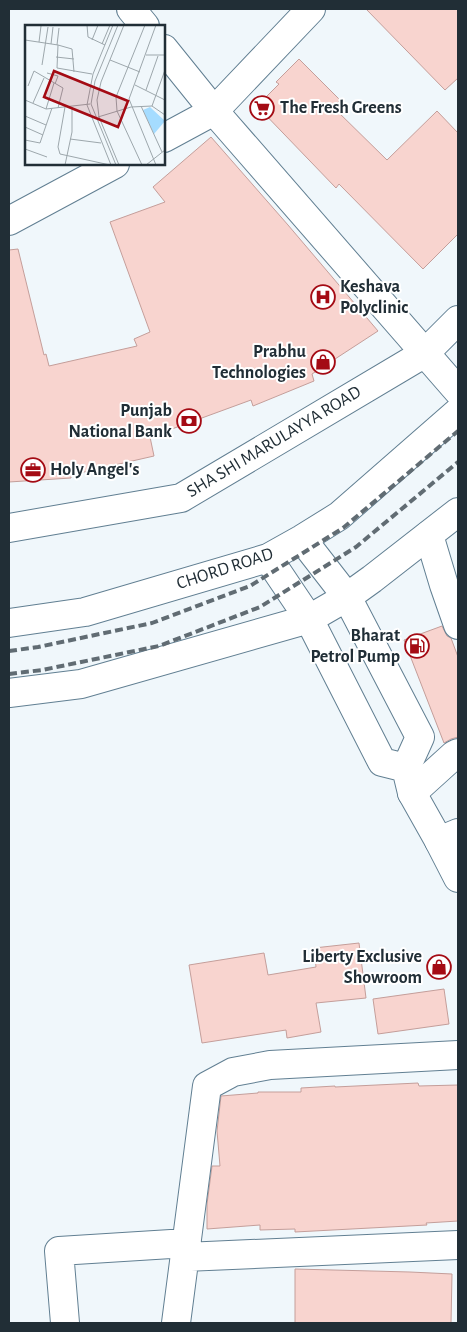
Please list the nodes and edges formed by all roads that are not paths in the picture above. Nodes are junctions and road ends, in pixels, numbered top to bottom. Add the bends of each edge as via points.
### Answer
1 (131, 9) edge
2 (310, 9) edge
3 (145, 25) edge
4 (165, 50) edge
5 (214, 110) junction
6 (165, 137) edge
7 (113, 165) edge
8 (9, 221) edge
9 (458, 320) edge
10 (425, 353) junction
11 (458, 391) edge
12 (458, 412) edge
13 (458, 512) edge
14 (9, 528) edge
15 (429, 535) junction
16 (302, 539) junction
17 (268, 558) junction
18 (347, 597) junction
19 (309, 619) junction
20 (9, 623) edge
21 (458, 624) edge
22 (9, 693) edge
23 (458, 753) edge
24 (409, 781) junction
25 (449, 837) edge
26 (458, 878) edge
27 (458, 1055) edge
28 (458, 1245) edge
29 (186, 1250) junction
30 (65, 1323) edge
31 (176, 1323) edge

1 - 3 street
2 - 5 street
4 - 5 street
5 - 6 street
5 - 10 street
7 - 8 street
9 - 10 street, SHA SHI MARULAYYA ROAD
10 - 11 street
10 - 14 street, SHA SHI MARULAYYA ROAD via 181,498
12 - 16 street, CHORD ROAD via 338,516
13 - 15 street
15 - 18 street
15 - 21 street
16 - 17 street, CHORD ROAD
16 - 18 street
17 - 19 street
17 - 20 street, CHORD ROAD via 85,612
18 - 19 street
18 - 24 street via 420,737
19 - 22 street via 81,684
19 - 24 street via 382,762
23 - 24 street
24 - 25 street
25 - 26 street
27 - 29 street via 270,1065 233,1072 207,1086
28 - 29 street
29 - 30 street via 59,1251
29 - 31 street

